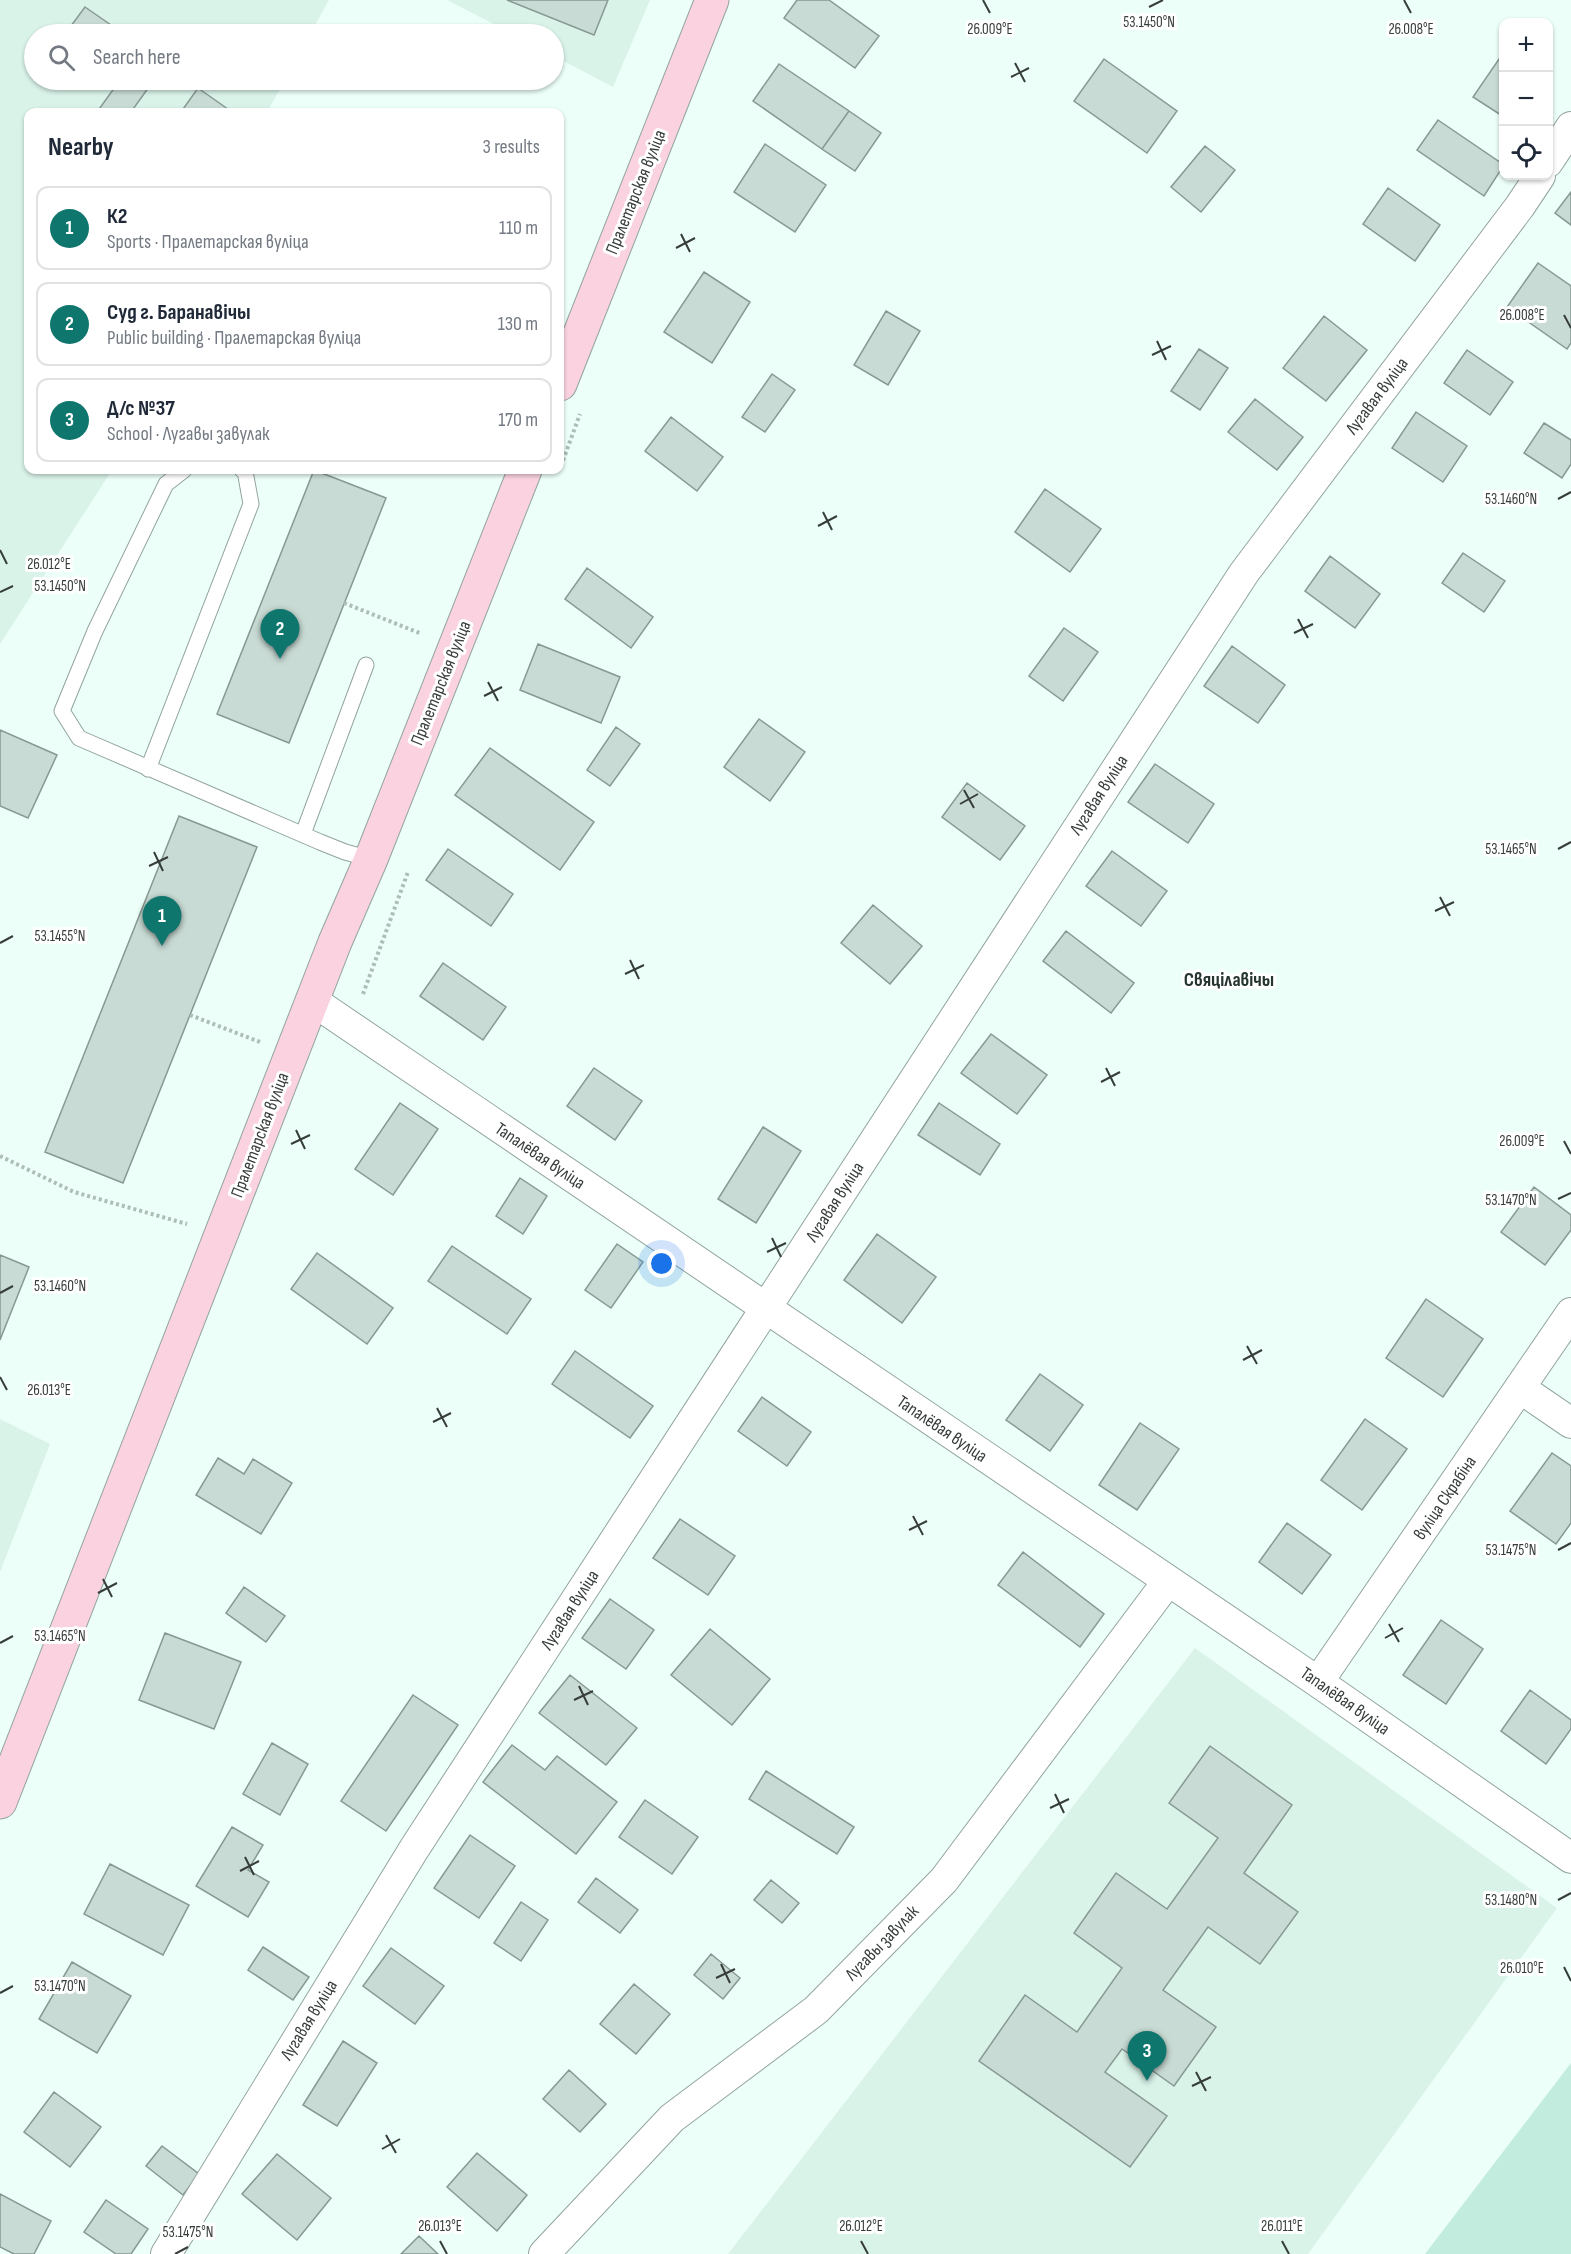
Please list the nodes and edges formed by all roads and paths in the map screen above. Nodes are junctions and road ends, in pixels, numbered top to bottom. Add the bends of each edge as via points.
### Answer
1 (712, 0) edge
2 (1571, 127) edge
3 (1553, 154) edge
4 (1537, 180) edge
5 (564, 374) edge
6 (179, 474) edge
7 (246, 474) edge
8 (523, 474) edge
9 (344, 603) dead end
10 (428, 636) dead end
11 (366, 665) dead end
12 (148, 769) junction
13 (303, 834) junction
14 (371, 859) junction
15 (313, 1001) junction
16 (190, 1015) dead end
17 (269, 1046) dead end
18 (0, 1156) edge
19 (193, 1226) dead end
20 (765, 1309) junction
21 (1571, 1314) edge
22 (1520, 1388) junction
23 (1571, 1423) edge
24 (1168, 1581) junction
25 (1318, 1682) junction
26 (0, 1802) edge
27 (1571, 1858) edge
28 (166, 2254) edge
29 (544, 2254) edge

1 - 5 main road, Пралетарская вуліца
2 - 3 street
4 - 20 street, Лугавая вуліца via 1244,573
6 - 12 lane via 166,484 95,631 62,711 79,738
7 - 12 lane via 251,504
8 - 14 main road, Пралетарская вуліца
9 - 10 path
11 - 13 lane
12 - 13 lane
13 - 14 lane
14 - 15 main road, Пралетарская вуліца
15 - 20 street, Тапалёвая вуліца
15 - 26 main road, Пралетарская вуліца
16 - 17 path
18 - 19 path via 74,1192
20 - 24 street, Тапалёвая вуліца
20 - 28 street, Лугавая вуліца via 414,1849
21 - 22 street, вуліца Скрабіна
22 - 23 street
22 - 25 street, вуліца Скрабіна
24 - 25 street, Тапалёвая вуліца
24 - 29 street, Лугавы завулак via 944,1880 816,2010 672,2118
25 - 27 street, Тапалёвая вуліца

